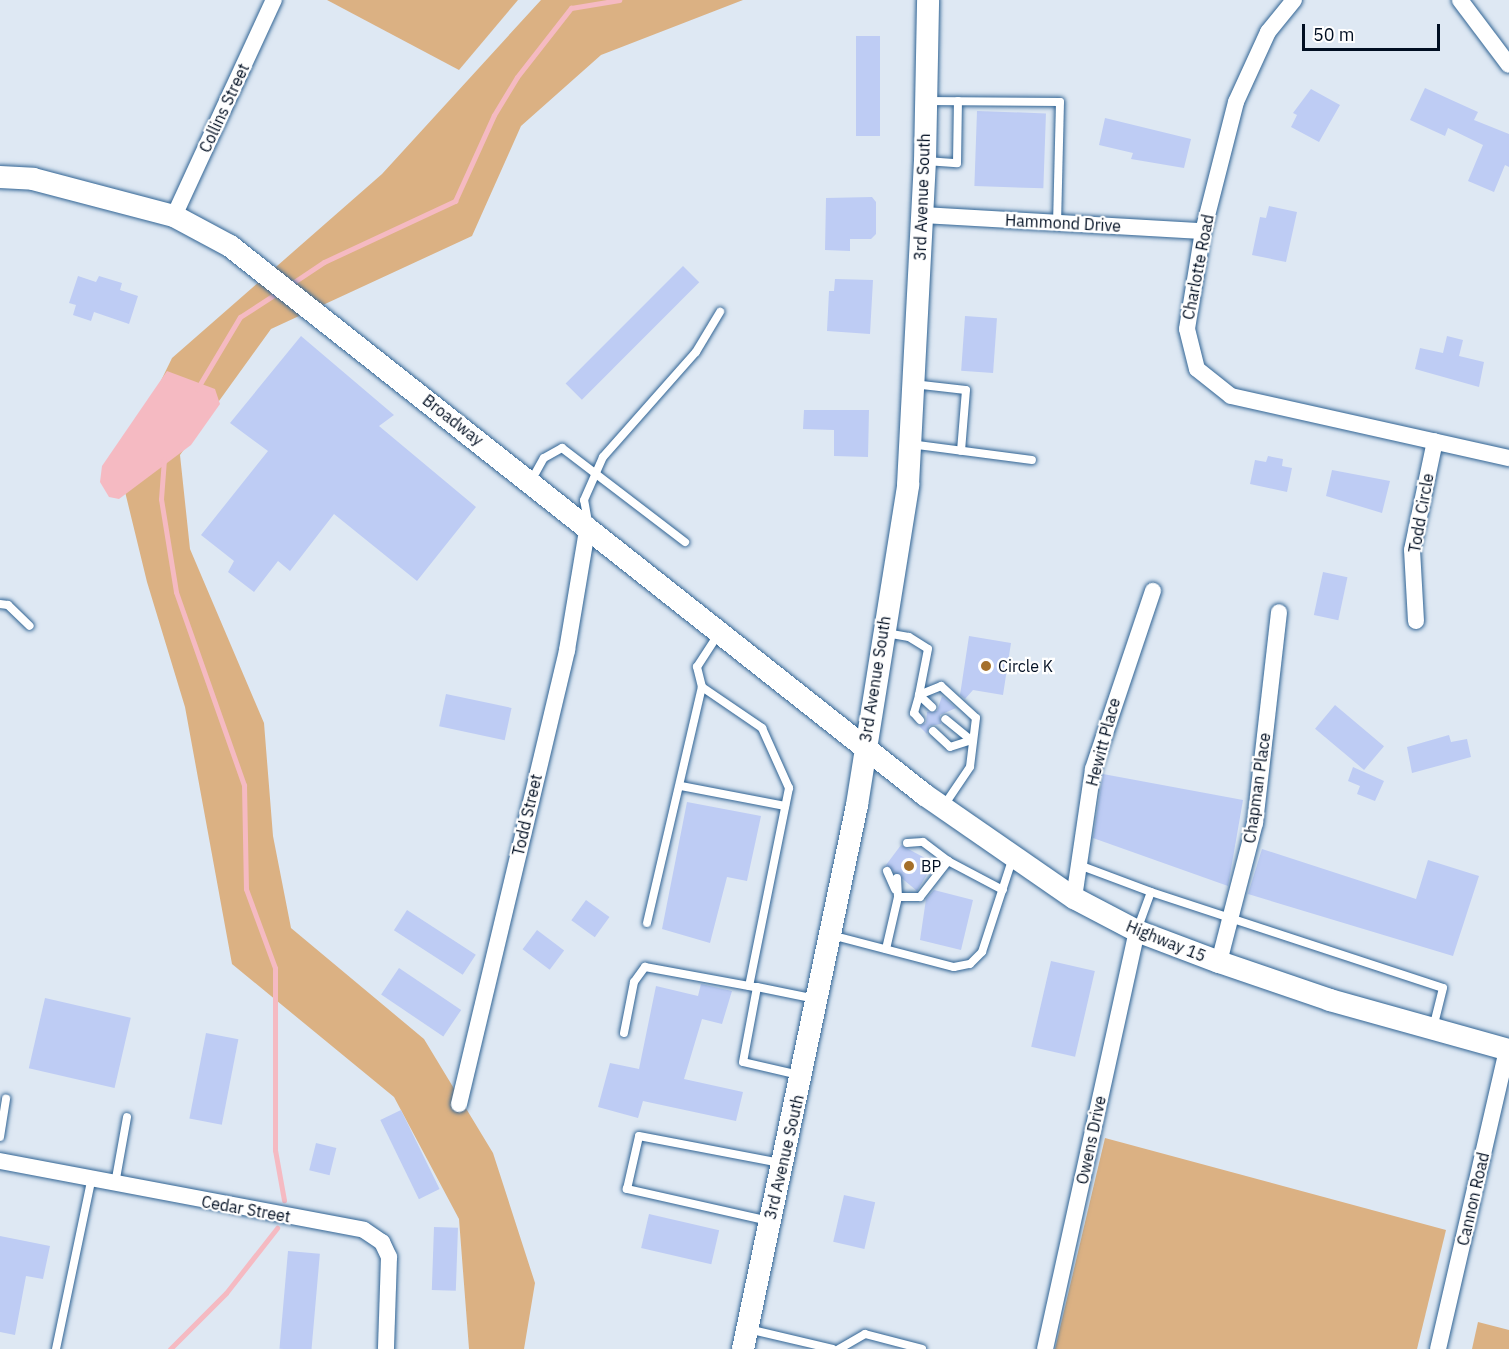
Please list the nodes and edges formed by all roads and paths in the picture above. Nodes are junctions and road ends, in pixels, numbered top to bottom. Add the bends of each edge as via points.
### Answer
1 (274, 0) edge
2 (928, 0) edge
3 (1294, 0) edge
4 (1460, 0) edge
5 (1509, 65) edge
6 (926, 101) junction
7 (958, 101) junction
8 (925, 161) junction
9 (0, 177) edge
10 (174, 216) junction
11 (922, 216) junction
12 (1057, 223) junction
13 (1203, 231) junction
14 (720, 312) dead end
15 (913, 384) junction
16 (1435, 441) junction
17 (910, 444) junction
18 (961, 451) junction
19 (1509, 458) edge
20 (1032, 460) dead end
21 (594, 474) junction
22 (531, 481) junction
23 (588, 525) junction
24 (685, 542) dead end
25 (1153, 591) dead end
26 (0, 604) edge
27 (1279, 612) dead end
28 (1416, 621) dead end
29 (30, 626) dead end
30 (721, 629) junction
31 (883, 632) junction
32 (702, 687) junction
33 (919, 695) junction
34 (932, 707) dead end
35 (945, 719) dead end
36 (920, 720) dead end
37 (933, 731) dead end
38 (971, 740) junction
39 (864, 746) junction
40 (681, 786) junction
41 (785, 806) junction
42 (943, 807) junction
43 (923, 842) junction
44 (907, 843) dead end
45 (917, 850) dead end
46 (1014, 856) junction
47 (948, 861) junction
48 (1079, 864) junction
49 (887, 871) dead end
50 (897, 878) dead end
51 (1003, 890) junction
52 (1151, 892) junction
53 (898, 897) junction
54 (1074, 898) junction
55 (1230, 918) junction
56 (647, 923) dead end
57 (1137, 931) junction
58 (831, 935) junction
59 (886, 949) junction
60 (1219, 962) junction
61 (753, 987) junction
62 (818, 1000) junction
63 (1433, 1029) junction
64 (624, 1033) dead end
65 (1508, 1050) edge
66 (802, 1076) junction
67 (6, 1098) dead end
68 (459, 1104) dead end
69 (127, 1117) dead end
70 (0, 1137) edge
71 (0, 1161) edge
72 (783, 1164) junction
73 (91, 1181) junction
74 (115, 1185) junction
75 (770, 1221) junction
76 (745, 1339) edge
77 (56, 1349) edge
78 (386, 1349) edge
79 (834, 1349) edge
80 (839, 1349) edge
81 (922, 1349) edge
82 (1045, 1349) edge
83 (1438, 1349) edge

1 - 10 street, Collins Street
2 - 6 main road, 3rd Avenue South
3 - 13 street, Charlotte Road via 1268,32 1236,102
4 - 5 street
6 - 7 lane
6 - 8 main road, 3rd Avenue South
7 - 8 lane via 957,163
7 - 12 lane via 1060,102
8 - 11 main road, 3rd Avenue South
9 - 10 main road, Broadway via 33,179
10 - 22 main road, Broadway via 230,246
11 - 12 street, Hammond Drive
11 - 15 main road, 3rd Avenue South
12 - 13 street, Hammond Drive
13 - 16 street, Charlotte Road via 1186,329 1197,369 1231,396
14 - 21 lane via 696,352 603,457
15 - 17 main road, 3rd Avenue South
15 - 18 lane via 966,390
16 - 19 street, Charlotte Road
16 - 28 street, Todd Circle via 1412,550
17 - 18 lane
17 - 31 main road, 3rd Avenue South via 908,485
18 - 20 lane
21 - 22 lane via 562,448 544,458
21 - 23 lane via 584,500
21 - 24 lane
22 - 23 main road, Broadway
23 - 30 main road, Broadway
23 - 68 street, Todd Street via 567,650
25 - 48 street, Hewitt Place via 1093,769
26 - 29 lane via 8,605
27 - 55 street, Chapman Place via 1255,824
30 - 32 lane via 697,668
30 - 39 main road, Broadway
31 - 33 lane via 909,637 928,649
31 - 39 main road, 3rd Avenue South
32 - 40 lane
32 - 41 lane via 762,728 789,788
33 - 34 lane
33 - 36 lane via 914,713
33 - 38 lane via 941,686 976,718
35 - 38 lane
37 - 38 lane via 950,747
38 - 42 lane via 970,767
39 - 42 main road, Highway 15
39 - 58 main road, 3rd Avenue South
40 - 41 lane
40 - 56 lane via 676,810 670,816
41 - 61 lane
42 - 46 main road, Highway 15
43 - 44 lane
43 - 45 lane
43 - 47 lane
46 - 51 lane
46 - 54 main road, Highway 15
47 - 51 lane
47 - 53 lane via 920,897
48 - 52 lane
48 - 54 street, Hewitt Place
49 - 53 lane
50 - 53 lane
51 - 59 lane via 982,952 970,964 954,967
52 - 55 lane
52 - 57 lane
53 - 59 lane
54 - 57 main road, Highway 15
55 - 60 street, Chapman Place
55 - 63 lane via 1443,988
57 - 60 main road, Highway 15
57 - 82 street, Owens Drive
58 - 59 lane
58 - 62 main road, 3rd Avenue South
60 - 63 main road, Highway 15
61 - 62 lane
61 - 64 lane via 645,968 634,982
61 - 66 lane via 743,1062
62 - 66 main road, 3rd Avenue South
63 - 65 main road, Highway 15
65 - 83 street, Cannon Road
66 - 72 main road, 3rd Avenue South
67 - 70 lane
69 - 74 lane
71 - 73 street, Cedar Street
72 - 75 main road, 3rd Avenue South
72 - 75 lane via 639,1136 627,1189
73 - 74 street, Cedar Street
73 - 77 lane
74 - 78 street, Cedar Street via 364,1230 382,1242 389,1257
75 - 76 main road, 3rd Avenue South
76 - 79 lane
80 - 81 lane via 865,1334

